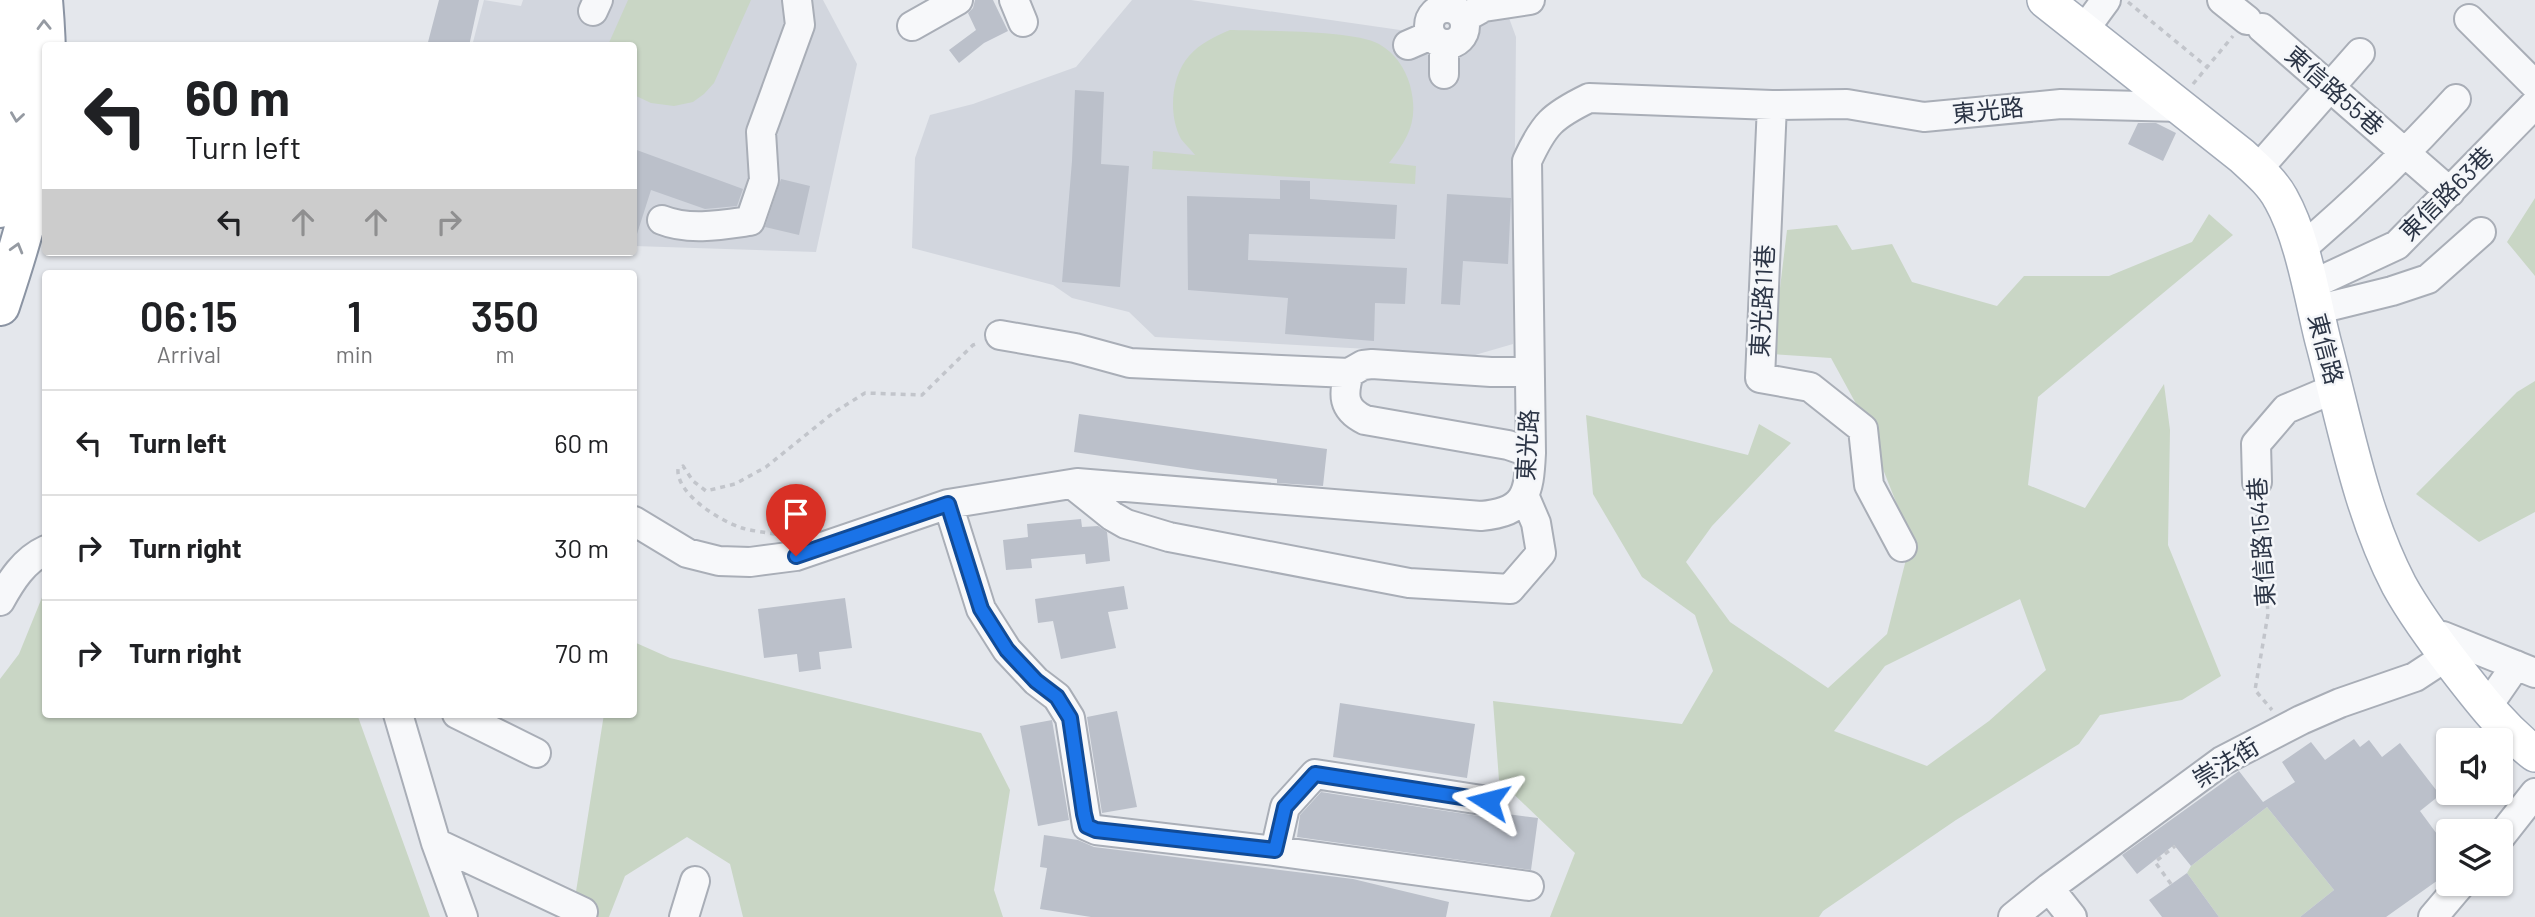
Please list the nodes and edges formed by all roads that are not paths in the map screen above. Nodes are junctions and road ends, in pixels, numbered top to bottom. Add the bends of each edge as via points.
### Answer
1 (13, 0) edge
2 (43, 0) edge
3 (797, 0) edge
4 (958, 0) edge
5 (2045, 0) edge
6 (2105, 0) edge
7 (2222, 0) edge
8 (1526, 1) edge
9 (2469, 19) dead end
10 (912, 26) dead end
11 (2084, 30) junction
12 (44, 42) edge
13 (2360, 53) dead end
14 (1444, 74) dead end
15 (2535, 85) edge
16 (2330, 87) junction
17 (2456, 99) dead end
18 (2535, 104) edge
19 (1772, 105) junction
20 (2182, 107) junction
21 (42, 147) edge
22 (2406, 154) junction
23 (2257, 170) junction
24 (2450, 192) junction
25 (14, 194) edge
26 (662, 220) dead end
27 (2481, 232) dead end
28 (2301, 250) junction
29 (2312, 298) junction
30 (0, 306) edge
31 (1000, 335) road end
32 (1529, 372) junction
33 (1349, 373) junction
34 (2336, 388) junction
35 (1531, 453) junction
36 (2257, 482) road end
37 (1072, 484) junction
38 (1524, 495) junction
39 (948, 504) junction
40 (637, 523) edge
41 (1902, 547) dead end
42 (42, 552) edge
43 (0, 601) edge
44 (2453, 650) junction
45 (2518, 666) edge
46 (2483, 703) junction
47 (399, 718) edge
48 (465, 718) edge
49 (536, 754) dead end
50 (2535, 754) edge
51 (2535, 793) edge
52 (1488, 801) dead end
53 (2513, 821) edge
54 (436, 843) junction
55 (1275, 850) junction
56 (695, 881) dead end
57 (1529, 886) dead end
58 (2049, 888) junction
59 (2451, 896) edge
60 (583, 912) dead end
61 (463, 917) edge
62 (684, 917) edge
63 (2013, 917) edge
64 (2072, 917) edge
65 (2433, 917) edge

1 -> 25 highway via 19,102
12 -> 2 highway
3 - 26 street via 800,25 761,132 764,180 750,221 714,226
4 - 10 street
5 - 11 main road, 東信路
6 - 11 street
7 - 16 street, 東信路55巷
8 - 14 street via 1484,7 1464,19 1460,40 1428,42
9 - 15 street
11 - 20 main road, 東信路
13 - 16 street
16 - 22 street, 東信路55巷
16 - 23 street
17 - 22 street, 東信路55巷
18 - 24 street, 東信路63巷
19 - 20 street, 東光路 via 1847,104 1924,117 2061,104
19 - 32 street, 東光路 via 1589,98 1567,108 1540,132 1527,161
19 - 41 street, 東光路11巷 via 1760,378 1810,387 1863,429 1869,485
20 - 23 main road, 東信路
25 -> 21 highway
22 - 24 street, 東信路55巷
22 - 28 street, 東信路55巷
23 - 28 main road, 東信路 via 2281,199
24 - 29 street, 東信路63巷 via 2397,245
30 -> 25 highway
27 - 29 street via 2428,279 2392,291
28 - 29 main road, 東信路
29 - 34 main road, 東信路
31 - 33 street via 1130,363
32 - 33 street via 1363,365
32 - 35 street, 東光路
33 - 35 street via 1348,407 1364,420
34 - 36 street, 東信路154巷 via 2286,409 2256,444
34 - 44 main road, 東信路 via 2376,534 2426,629
35 - 38 street, 東光路 via 1530,484
37 - 38 street, 東光路 via 1481,516 1507,512
37 - 38 street via 1126,524 1169,537 1409,583 1510,589 1541,554 1536,523
37 - 39 street, 東光路
39 - 40 street, 東光路 via 796,556 750,562 687,553
39 - 55 street via 981,609 1007,650 1057,697 1070,718 1087,826
42 - 43 street via 16,574
44 - 45 street
44 - 46 main road, 東信路
44 - 58 street, 崇法街 via 2415,677 2340,703 2222,761
45 - 46 street
46 - 50 main road, 東信路 via 2508,733
47 - 54 street
48 - 49 street
51 - 53 street
52 - 55 street via 1315,774 1285,807
54 - 60 street
54 - 61 street
55 - 57 street
56 - 62 street
58 - 63 street, 崇法街
58 - 64 street
59 - 65 street

